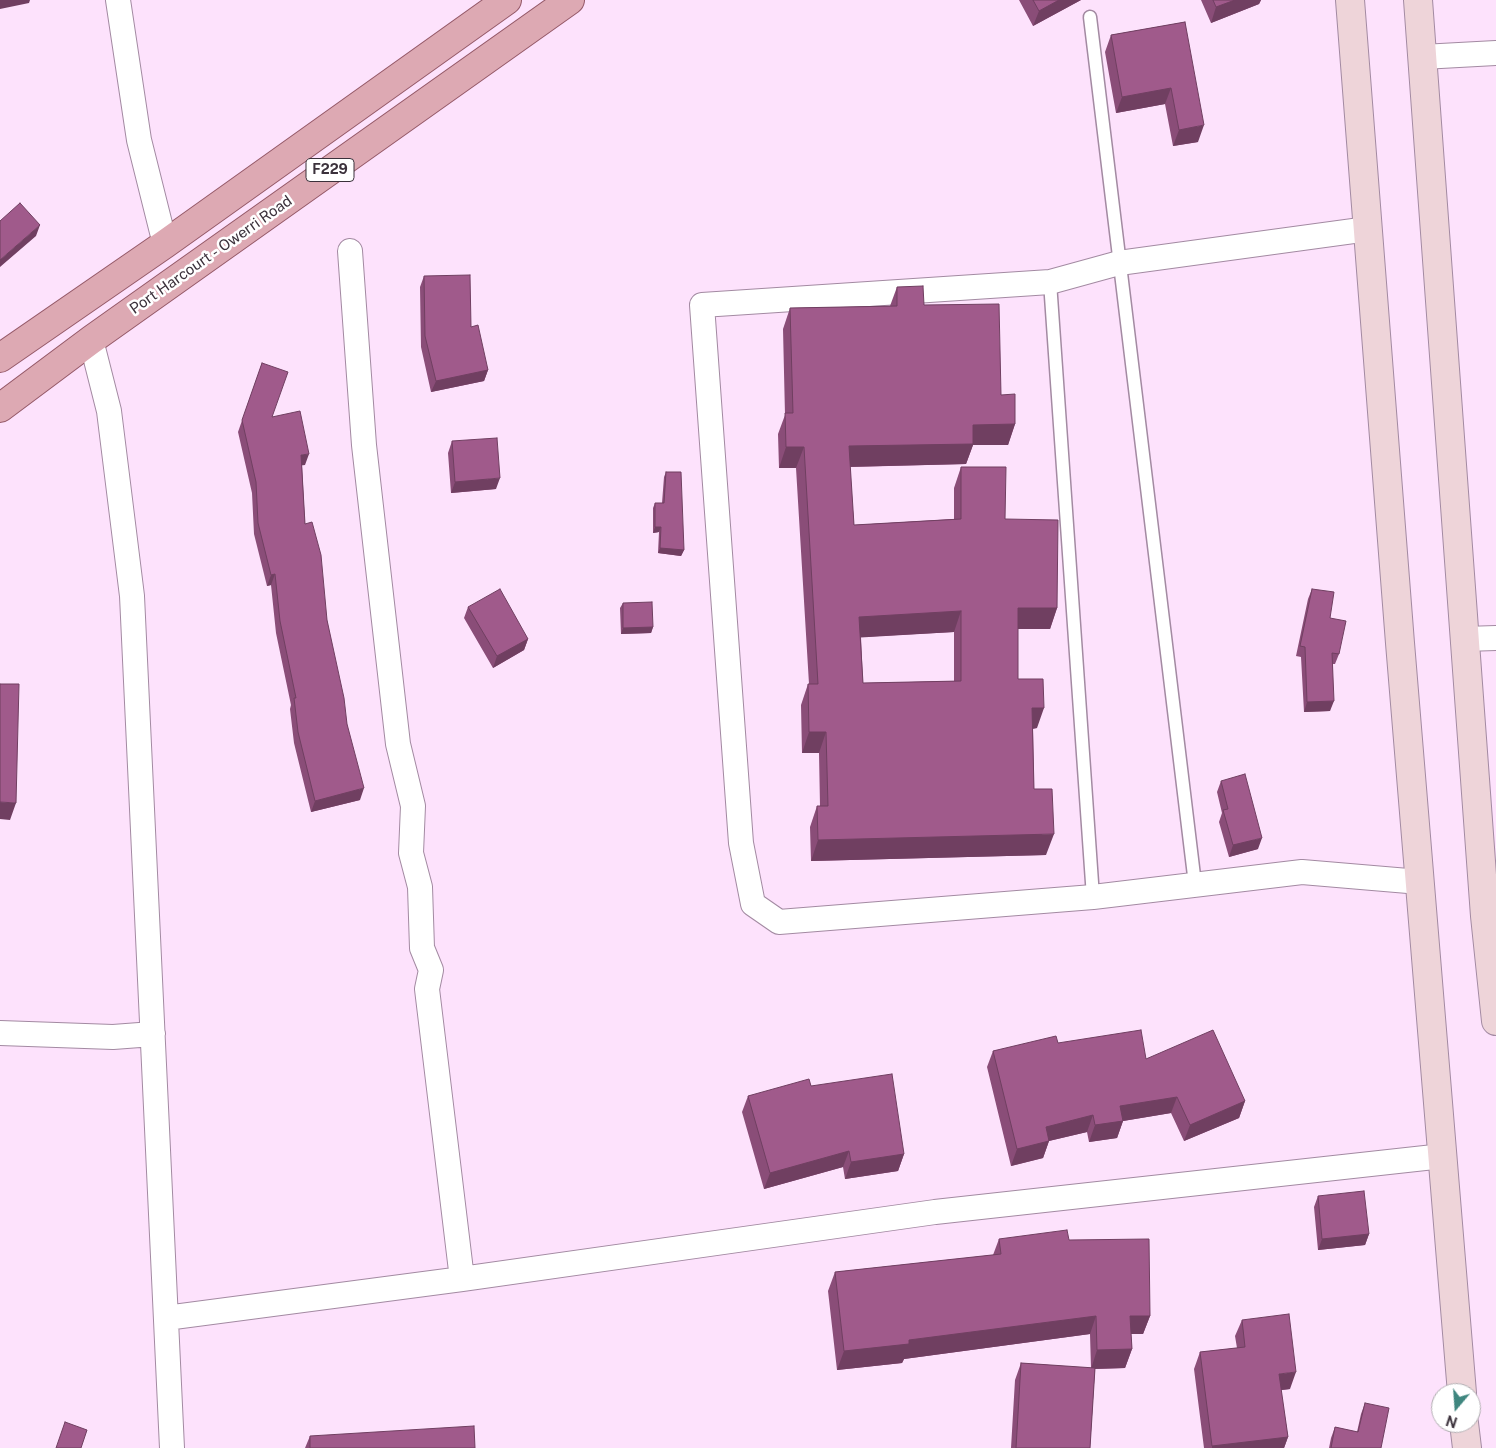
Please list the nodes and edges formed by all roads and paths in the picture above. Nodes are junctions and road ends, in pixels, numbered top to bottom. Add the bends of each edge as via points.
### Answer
1 (118, 0) edge
2 (507, 0) edge
3 (570, 0) edge
4 (1350, 0) edge
5 (1418, 0) edge
6 (1090, 18) dead end
7 (1496, 53) edge
8 (1422, 57) junction
9 (1368, 229) junction
10 (165, 244) junction
11 (350, 251) dead end
12 (1119, 263) junction
13 (1050, 282) junction
14 (91, 340) junction
15 (0, 358) edge
16 (0, 408) edge
17 (1496, 638) edge
18 (1465, 639) junction
19 (1420, 882) junction
20 (1195, 884) junction
21 (1093, 896) junction
22 (1496, 1021) edge
23 (0, 1033) edge
24 (153, 1034) junction
25 (1442, 1156) junction
26 (462, 1279) junction
27 (166, 1318) junction
28 (1461, 1383) edge
29 (1465, 1433) edge
30 (172, 1448) edge
31 (1466, 1448) edge

1 - 10 street via 139,140
2 - 10 main road, F229
3 - 14 main road, Port Harcourt - Owerri Road / F229
4 - 9 street
5 - 8 street
6 - 12 lane
7 - 8 street
8 - 18 street
9 - 12 street
9 - 19 street
10 - 15 main road, F229
11 - 26 street via 364,444 398,744 412,806 411,853 420,888 422,948 431,970 427,989
12 - 13 street
12 - 20 lane
13 - 21 lane
13 - 21 street via 702,306 741,843 753,904 779,922
14 - 16 main road, Port Harcourt - Owerri Road / F229
14 - 24 street via 108,411 132,596
17 - 18 street
18 - 22 street
19 - 20 street via 1302,872
19 - 25 street
20 - 21 street
23 - 24 street via 113,1037
24 - 27 street
25 - 26 street via 935,1212
25 - 28 street
26 - 27 street
27 - 30 street
29 - 31 street

